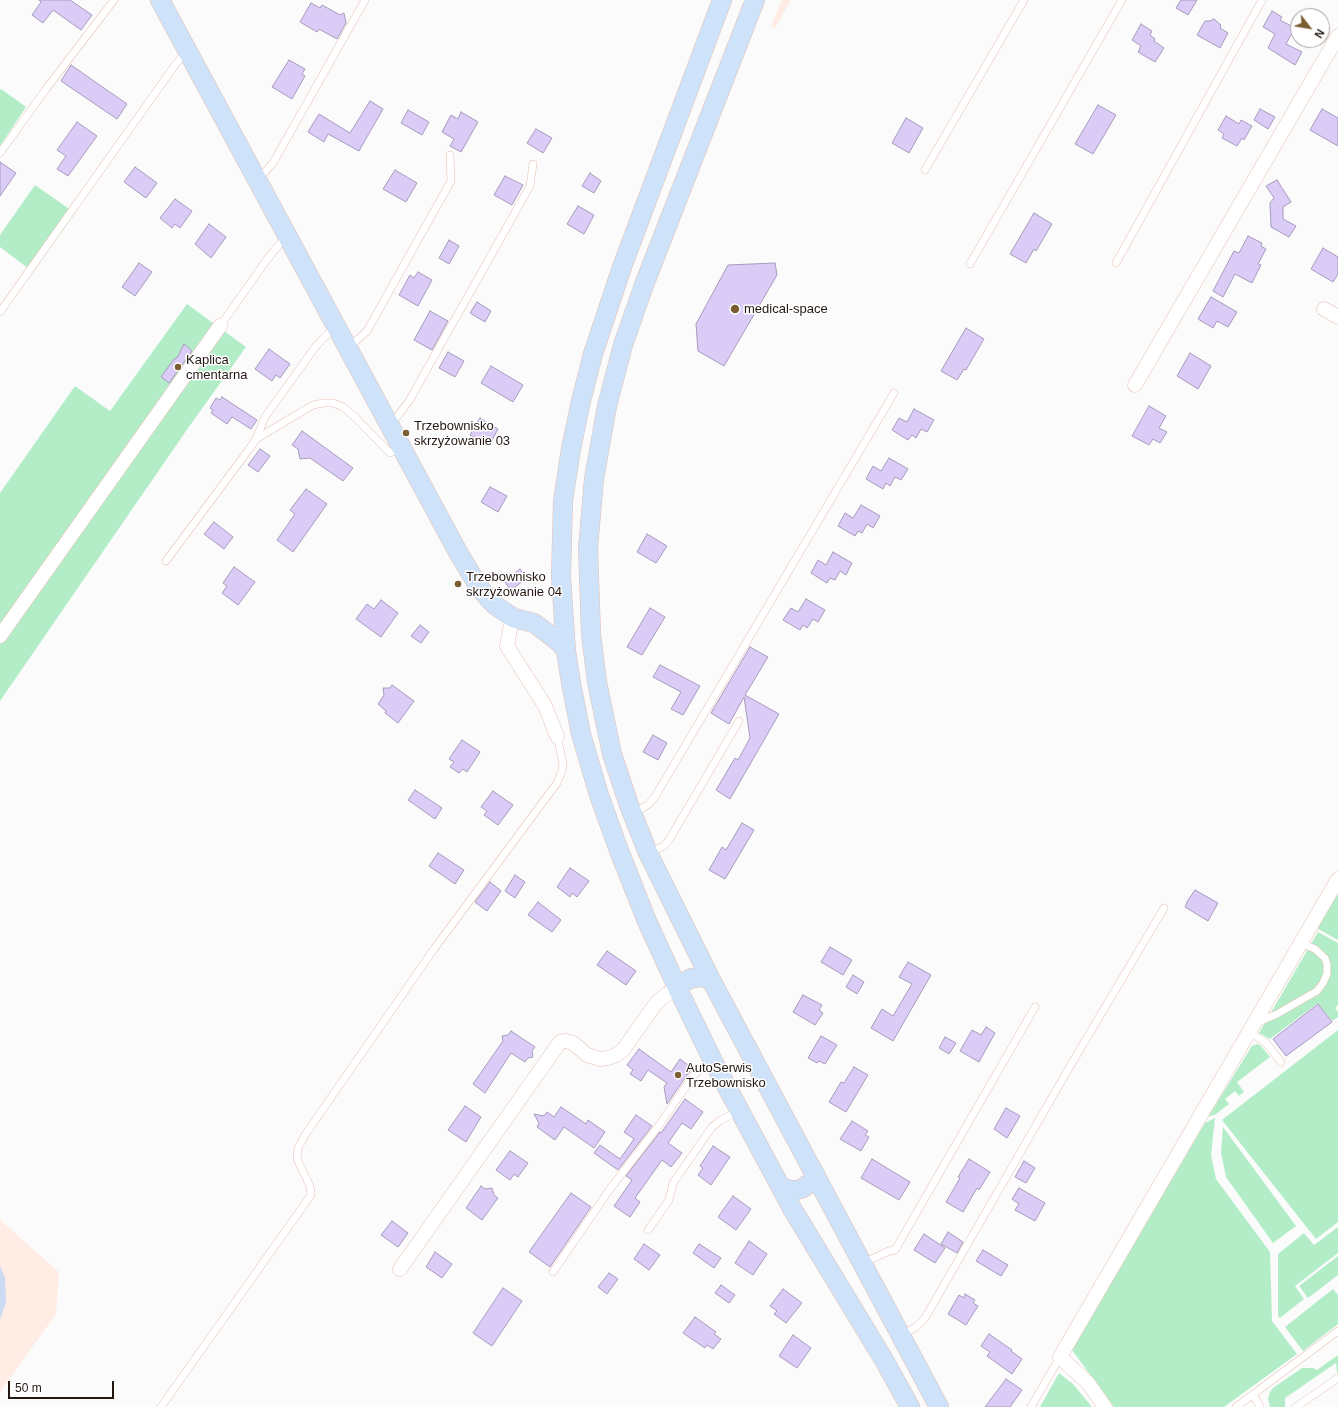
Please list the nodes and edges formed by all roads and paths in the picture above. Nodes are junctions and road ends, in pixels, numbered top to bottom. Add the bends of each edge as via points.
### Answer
1 (114, 0) edge
2 (160, 0) edge
3 (365, 0) edge
4 (722, 0) edge
5 (755, 0) edge
6 (1024, 0) edge
7 (1122, 0) edge
8 (1262, 0) edge
9 (1338, 36) edge
10 (187, 51) junction
11 (0, 153) edge
12 (450, 155) dead end
13 (533, 164) dead end
14 (925, 170) dead end
15 (257, 178) junction
16 (287, 235) junction
17 (1116, 263) dead end
18 (970, 264) dead end
19 (1324, 309) dead end
20 (0, 312) edge
21 (1338, 317) edge
22 (220, 326) joint
23 (336, 326) junction
24 (347, 346) junction
25 (1134, 385) dead end
26 (894, 393) dead end
27 (388, 421) junction
28 (256, 439) junction
29 (402, 448) junction
30 (166, 561) dead end
31 (563, 617) junction
32 (514, 618) junction
33 (534, 623) junction
34 (591, 634) junction
35 (0, 636) edge
36 (566, 651) junction
37 (739, 721) dead end
38 (557, 736) joint
39 (633, 814) junction
40 (648, 853) junction
41 (1338, 879) edge
42 (1164, 908) dead end
43 (1300, 943) junction
44 (711, 980) junction
45 (678, 989) junction
46 (1035, 1007) dead end
47 (1251, 1028) junction
48 (1281, 1062) dead end
49 (714, 1063) junction
50 (739, 1111) junction
51 (815, 1174) junction
52 (780, 1186) junction
53 (648, 1230) dead end
54 (862, 1264) junction
55 (400, 1269) dead end
56 (553, 1272) dead end
57 (1338, 1331) edge
58 (901, 1336) junction
59 (1060, 1357) junction
60 (1338, 1378) edge
61 (1253, 1394) junction
62 (161, 1407) edge
63 (910, 1407) edge
64 (939, 1407) edge
65 (1032, 1407) edge
66 (1105, 1407) edge
67 (1236, 1407) edge
68 (1260, 1407) edge
69 (1296, 1407) edge

1 - 11 lane
2 - 10 main road
3 - 15 lane via 273,163
4 - 31 main road via 622,267 593,354 570,449 563,501
5 - 34 main road via 644,285 623,345 607,406 594,479 588,548
6 - 14 lane
7 - 18 lane
8 - 17 lane
9 - 25 street
10 - 15 main road
10 - 20 lane
12 - 24 lane via 451,181 367,331
13 - 27 lane via 530,186 409,401 397,417
15 - 16 main road
16 - 22 lane
16 - 23 main road
19 - 21 street
22 - 35 street
23 - 24 main road
23 - 28 lane via 316,346 297,372 266,417
24 - 27 main road
26 - 39 lane via 656,795 649,804
27 - 29 main road
28 - 29 lane via 313,405 333,403 343,407 356,418 390,453
28 - 30 lane
29 - 32 main road via 479,587 496,606
31 - 33 main road
31 - 34 main road via 578,619
31 - 36 main road
32 - 33 main road
32 - 38 street via 507,646 545,706
33 - 36 main road via 551,635
34 - 39 main road via 596,682 604,722
36 - 45 main road via 581,734 599,795 646,919
37 - 40 lane via 669,840 664,846
38 - 62 lane via 563,763 557,783 434,949 305,1135 298,1148 297,1160 310,1186 311,1195
39 - 40 main road
40 - 44 main road
41 - 43 street
42 - 58 lane via 925,1318
43 - 47 street
43 - 47 lane via 1325,958 1327,974 1323,983 1317,991
44 - 45 main road via 692,978
44 - 51 main road
45 - 49 main road
45 - 55 street via 657,1002 623,1050 616,1055 600,1059 587,1054 573,1043 560,1042
46 - 54 lane via 895,1250
47 - 48 lane
47 - 59 street
49 - 50 main road
49 - 56 lane via 703,1067 694,1075
50 - 52 main road
50 - 53 lane via 712,1127 673,1183 669,1200
51 - 52 main road via 811,1182 803,1188 790,1190
51 - 54 main road
52 - 63 main road
54 - 58 main road
57 - 61 lane
58 - 64 main road
59 - 65 lane
59 - 66 street via 1088,1383
60 - 69 lane
61 - 67 lane
61 - 68 lane

